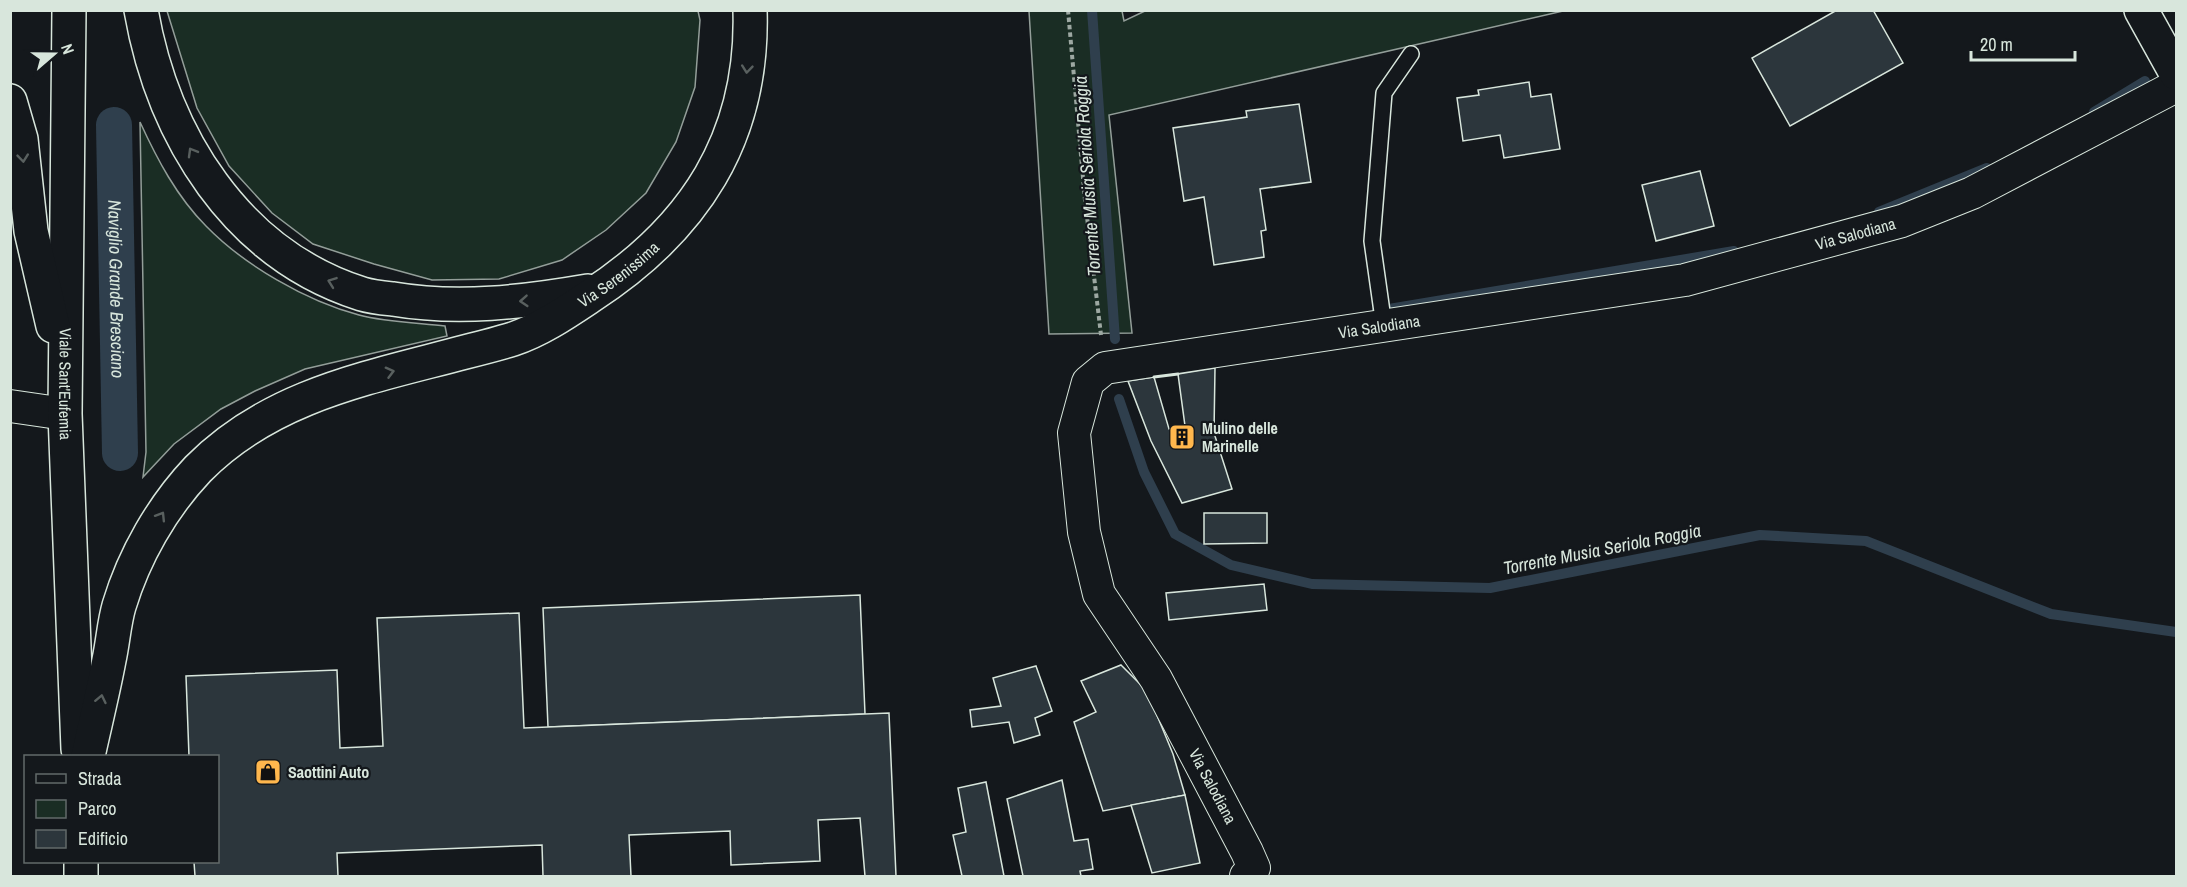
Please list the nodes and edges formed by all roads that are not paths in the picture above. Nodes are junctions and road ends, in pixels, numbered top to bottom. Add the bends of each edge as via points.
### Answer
1 (69, 10) edge
2 (141, 10) edge
3 (750, 10) edge
4 (2141, 10) edge
5 (1411, 54) dead end
6 (2176, 74) edge
7 (2176, 86) edge
8 (10, 101) edge
9 (602, 289) junction
10 (1384, 326) junction
11 (65, 380) junction
12 (10, 406) edge
13 (65, 414) junction
14 (78, 755) edge
15 (88, 755) edge
16 (1246, 876) edge

1 - 11 main road, Viale Sant'Eufemia
9 -> 2 main road via 540,300 413,303 364,294 317,277 275,250 237,216 206,176 159,84
3 -> 9 main road, Via Serenissima via 746,85 722,154 680,220 652,249
4 - 6 main road
5 - 10 lane via 1384,93 1372,241
7 - 10 street, Via Salodiana via 1972,193 1902,220 1685,280
8 -> 11 main road via 21,139 31,231
15 -> 9 main road, Via Serenissima via 119,606 138,556 164,510 198,469 238,434 284,407 333,388 514,339
10 - 16 street, Via Salodiana via 1105,368 1088,382 1074,433 1084,532 1099,594 1156,679 1247,852 1254,868
11 - 13 main road, Viale Sant'Eufemia
12 - 13 street
13 - 14 main road, Viale Sant'Eufemia

